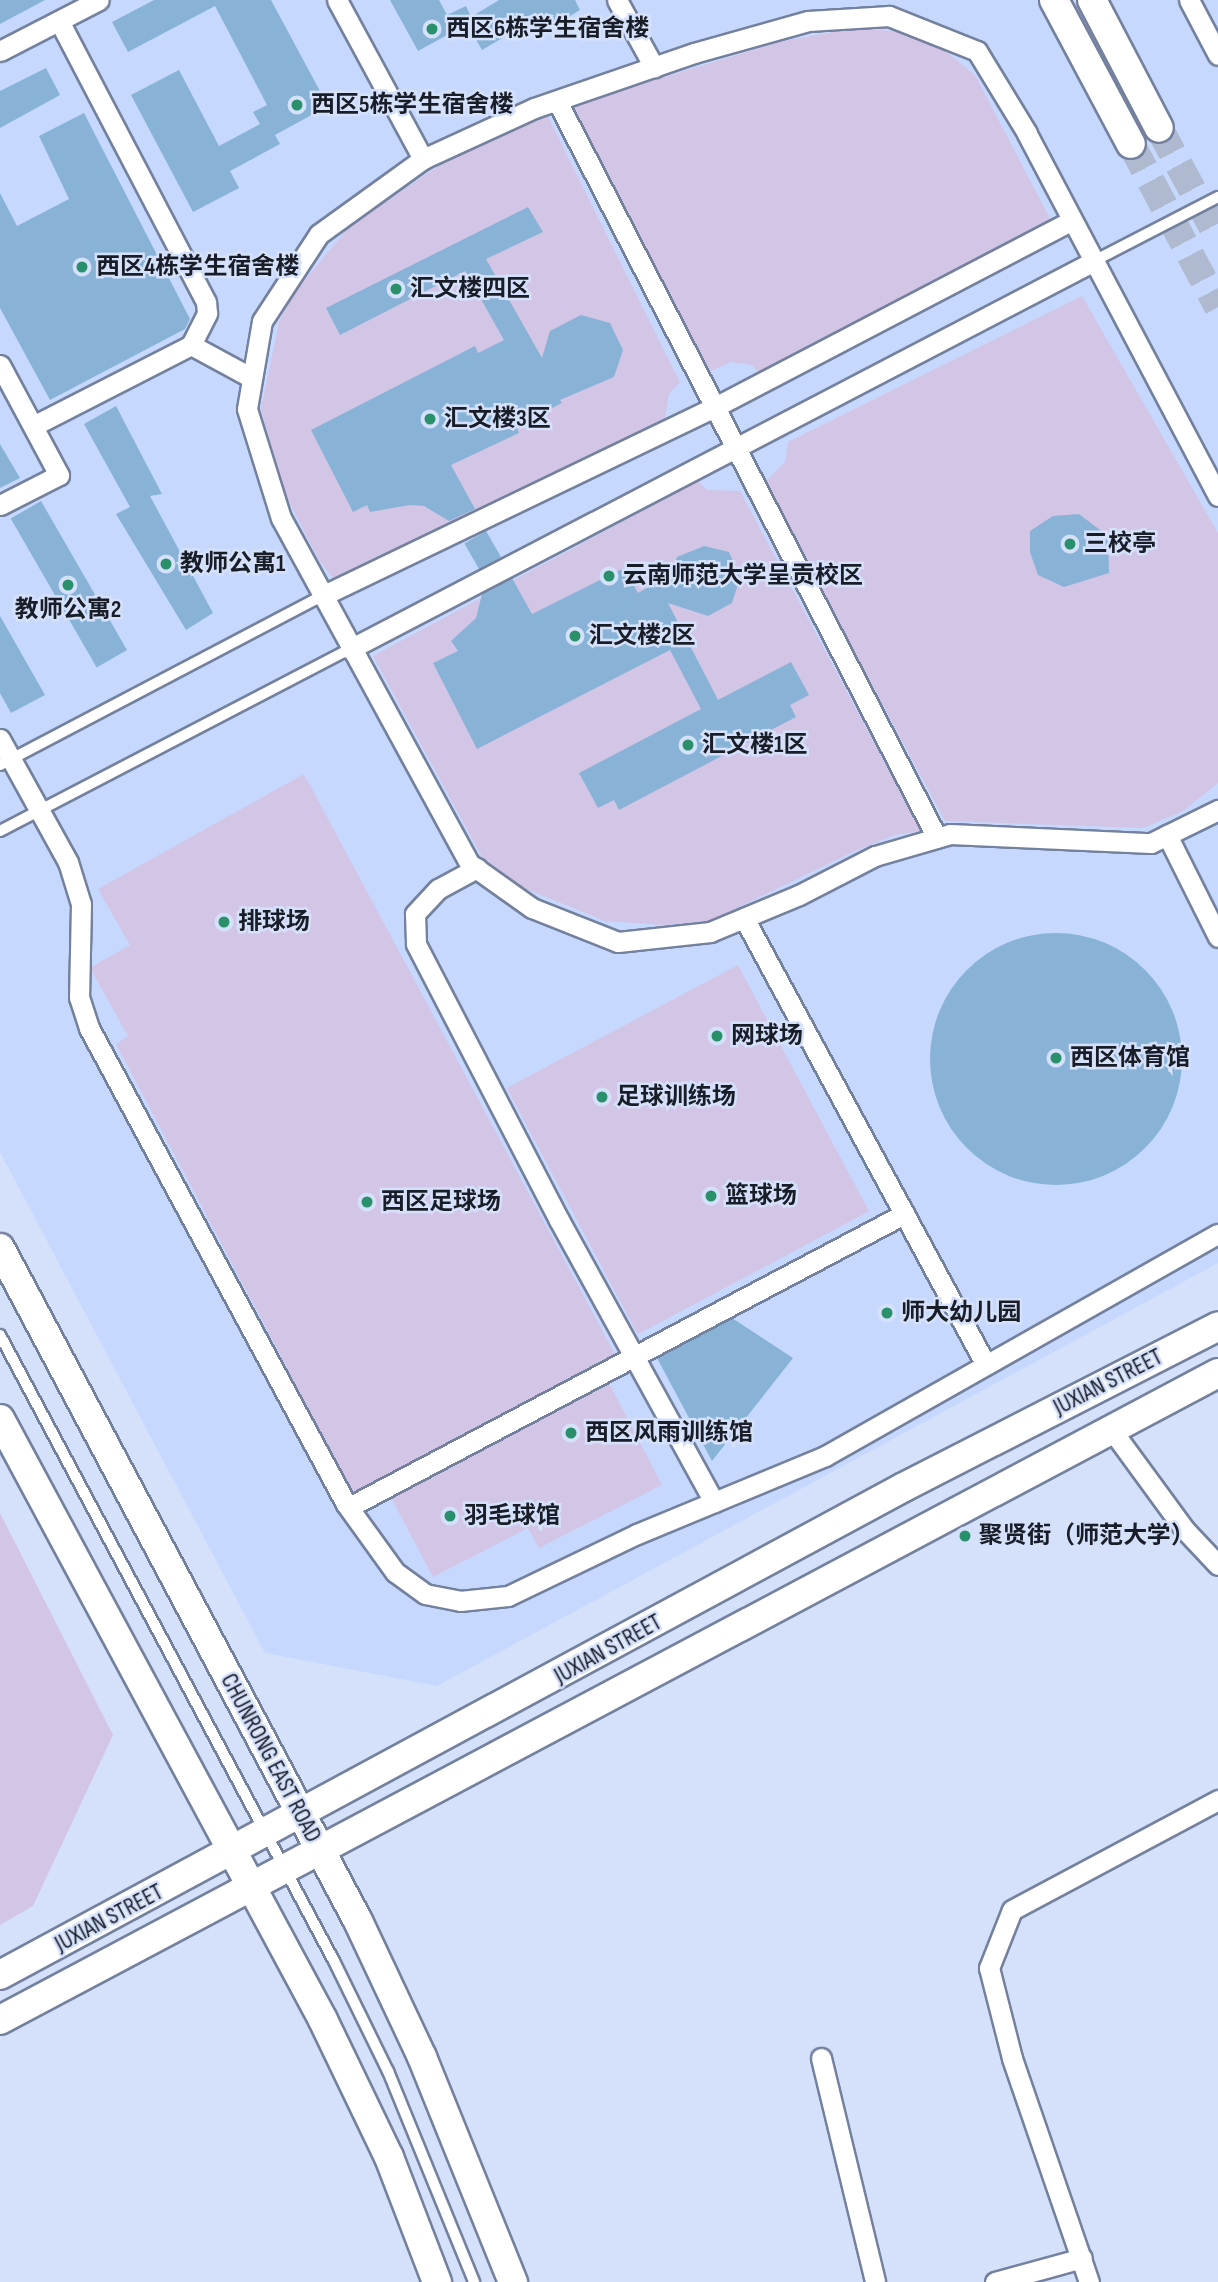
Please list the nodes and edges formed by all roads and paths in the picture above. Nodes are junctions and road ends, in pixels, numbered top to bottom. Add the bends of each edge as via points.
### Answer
1 (99, 0) edge
2 (337, 0) edge
3 (617, 0) edge
4 (1054, 0) edge
5 (1092, 0) edge
6 (1189, 0) edge
7 (892, 8) edge
8 (59, 20) junction
9 (0, 51) edge
10 (1218, 55) edge
11 (654, 67) junction
12 (557, 101) junction
13 (1159, 128) tunnel mouth
14 (1131, 144) tunnel mouth
15 (424, 159) junction
16 (1218, 197) edge
17 (1072, 220) junction
18 (1094, 261) junction
19 (191, 345) junction
20 (0, 365) edge
21 (252, 378) junction
22 (713, 408) junction
23 (33, 426) junction
24 (733, 449) junction
25 (1218, 496) edge
26 (0, 505) edge
27 (322, 596) junction
28 (350, 649) junction
29 (0, 739) edge
30 (5, 762) edge
31 (40, 810) junction
32 (1218, 810) edge
33 (0, 831) edge
34 (1167, 835) junction
35 (937, 838) junction
36 (477, 868) junction
37 (744, 918) junction
38 (1218, 937) edge
39 (904, 1214) junction
40 (1218, 1234) edge
41 (0, 1248) edge
42 (1218, 1326) edge
43 (0, 1335) edge
44 (632, 1354) junction
45 (986, 1365) junction
46 (1218, 1373) edge
47 (0, 1419) edge
48 (1111, 1429) junction
49 (714, 1502) junction
50 (349, 1507) junction
51 (1218, 1565) edge
52 (1218, 1801) edge
53 (302, 1815) junction
54 (265, 1835) junction
55 (321, 1850) junction
56 (233, 1852) junction
57 (284, 1870) junction
58 (251, 1886) junction
59 (0, 1975) edge
60 (0, 2020) edge
61 (821, 2059) dead end
62 (1082, 2258) junction
63 (437, 2282) edge
64 (474, 2282) edge
65 (513, 2282) edge
66 (875, 2282) edge
67 (995, 2282) edge
68 (1089, 2282) edge

1 - 8 street
2 - 15 street
3 - 11 street
4 - 14 main road
5 - 13 main road
6 - 10 street
7 - 11 street via 808,21
7 - 17 street via 977,51
8 - 9 street
8 - 19 street via 206,302 207,313
11 - 12 street
12 - 15 street
12 - 22 street
15 - 21 street via 319,234 262,321
16 - 18 lane
17 - 18 street
17 - 22 street
18 - 24 street
18 - 25 street
19 - 21 street
19 - 23 street
20 - 23 street
21 - 27 street via 247,409 281,518
22 - 24 street
22 - 27 street
23 - 26 street via 59,475
24 - 28 street
24 - 35 street
27 - 28 street
27 - 30 lane
28 - 31 lane
28 - 36 street
29 - 30 street
30 - 31 street
31 - 33 lane
31 - 50 street via 68,862 81,904 79,997 89,1028
32 - 34 street
34 - 35 street via 1151,843 950,834
34 - 38 street
35 - 37 street via 874,856
36 - 37 street via 532,908 618,942 710,932
36 - 44 street via 438,889 415,914 416,944
37 - 39 street
39 - 44 street
39 - 45 street
40 - 45 street
41 - 53 main road, CHUNRONG EAST ROAD
42 - 53 main road, JUXIAN STREET via 904,1487
43 - 54 lane
44 - 49 street
44 - 50 street
45 - 49 street via 825,1456
46 - 48 main road, JUXIAN STREET
47 - 56 main road
48 - 51 street via 1185,1530
48 - 55 main road, JUXIAN STREET
49 - 50 street via 508,1596 460,1601 425,1594 394,1572
52 - 62 street via 1012,1910 989,1968 1012,2058
53 - 54 main road, JUXIAN STREET
53 - 55 main road, CHUNRONG EAST ROAD
54 - 56 main road, JUXIAN STREET
54 - 57 lane
55 - 57 main road, JUXIAN STREET
55 - 65 main road, CHUNRONG EAST ROAD via 422,2057
56 - 58 main road
56 - 59 main road, JUXIAN STREET
57 - 58 main road, JUXIAN STREET
57 - 64 lane via 388,2071
58 - 60 main road, JUXIAN STREET
58 - 63 main road via 389,2157
61 - 66 street
62 - 67 street
62 - 68 street

